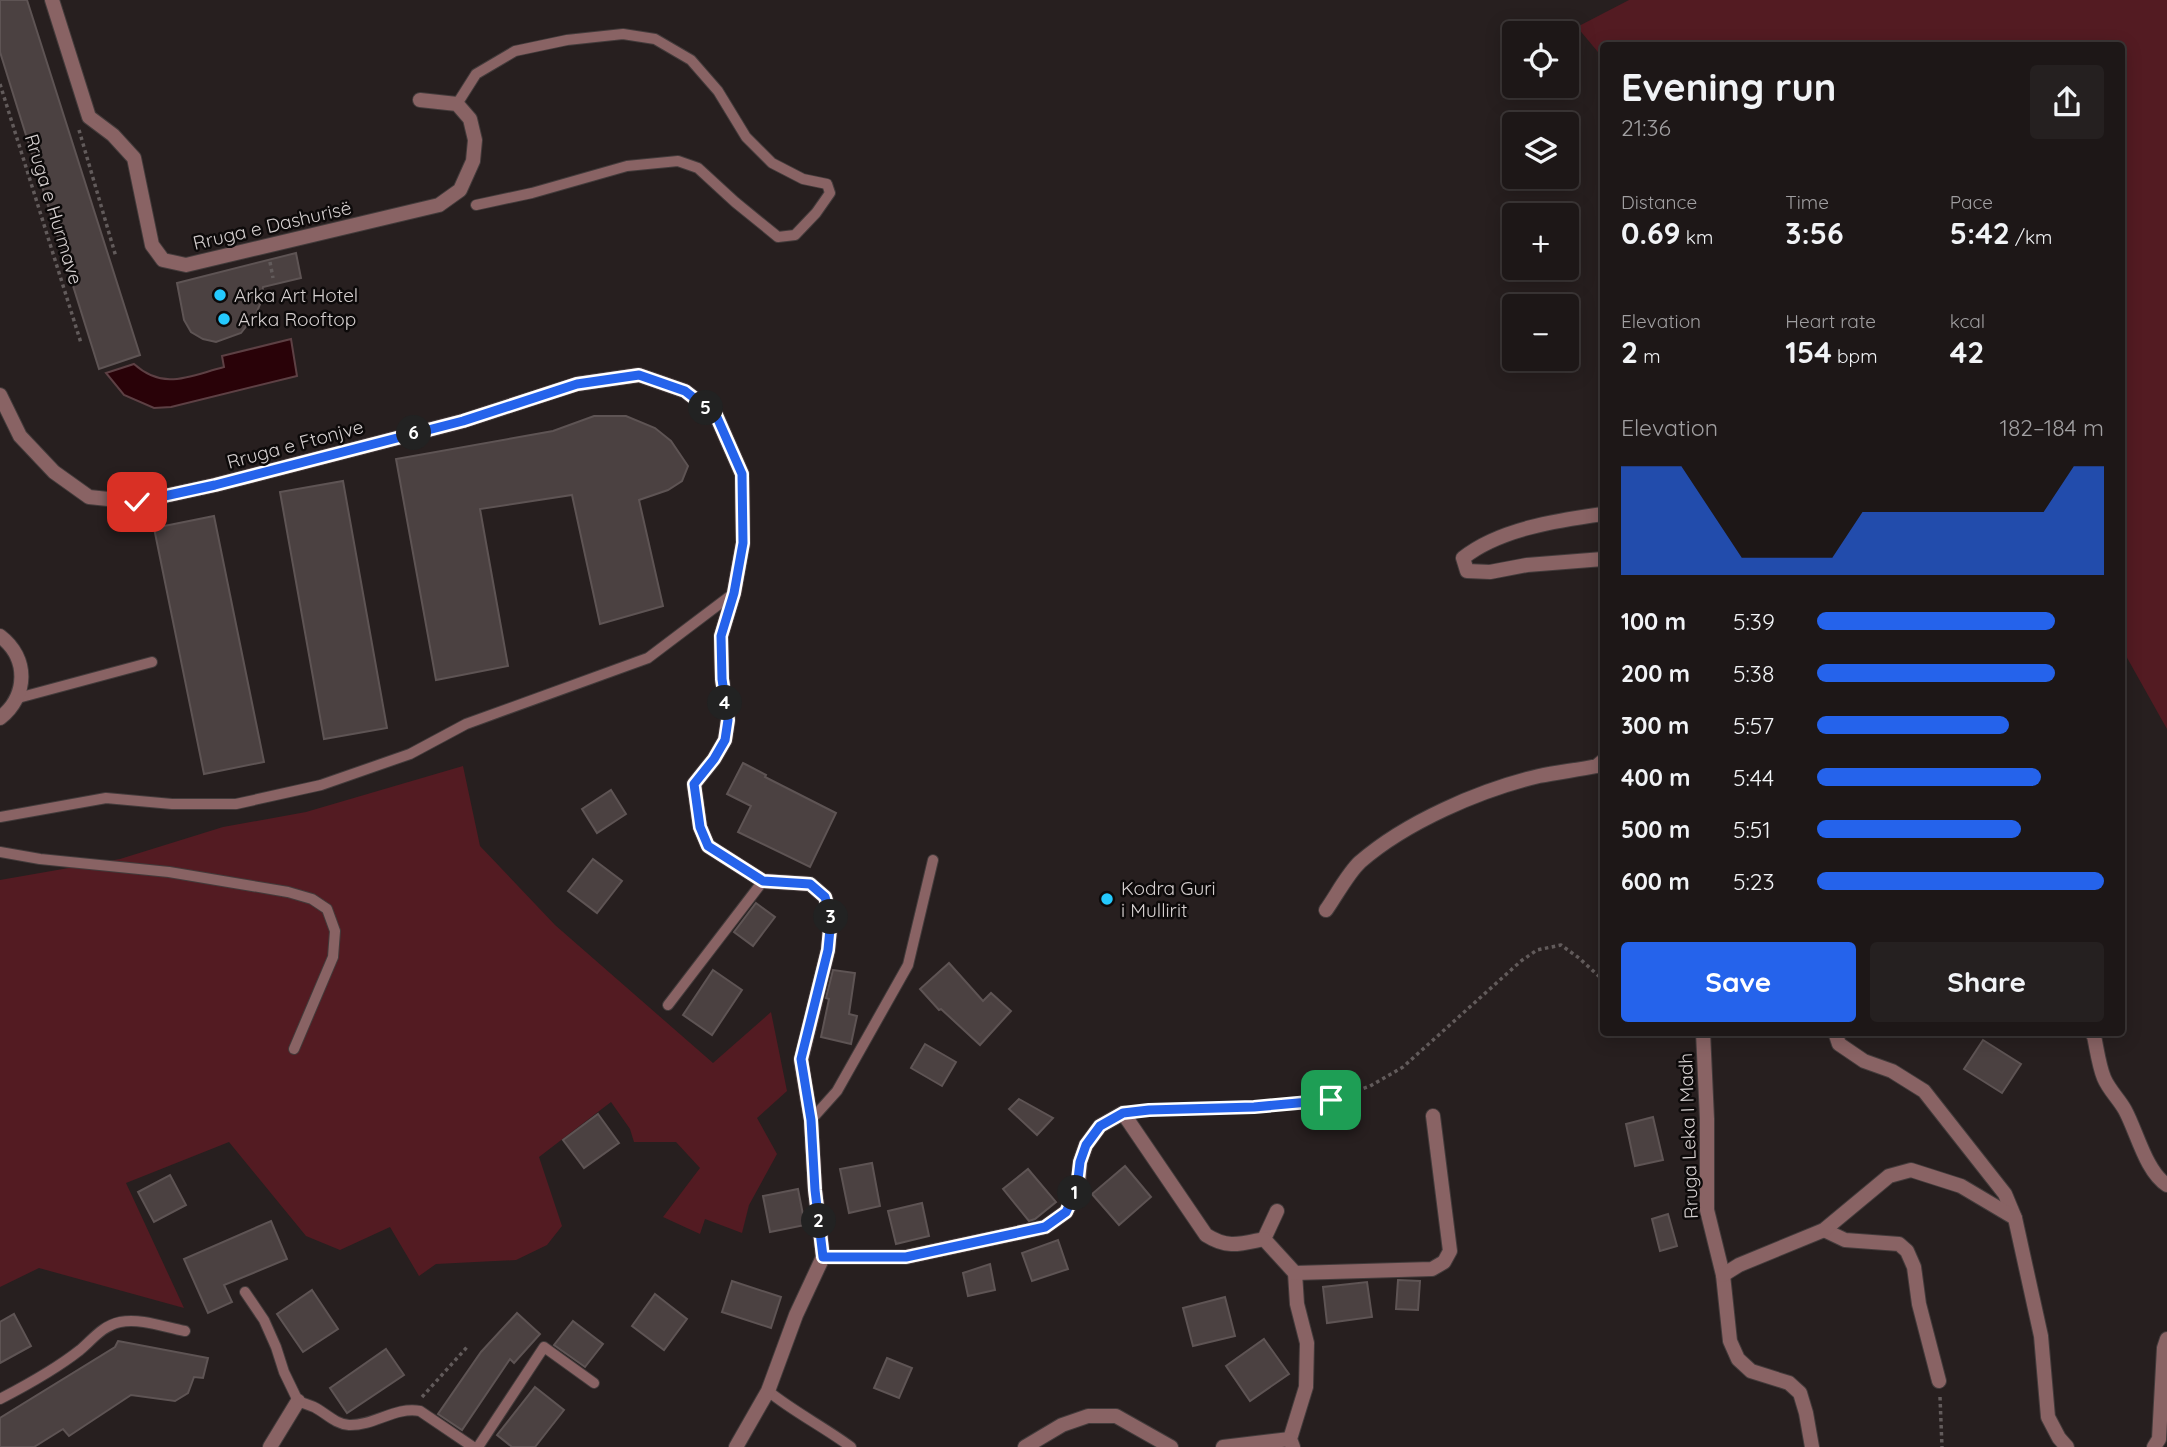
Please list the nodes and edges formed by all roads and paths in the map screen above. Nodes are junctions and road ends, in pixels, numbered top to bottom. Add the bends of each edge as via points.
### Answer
1 (52, 0) edge
2 (0, 84) edge
3 (420, 100) dead end
4 (457, 104) junction
5 (89, 117) junction
6 (476, 205) dead end
7 (116, 257) dead end
8 (81, 342) dead end
9 (0, 395) edge
10 (1600, 514) edge
11 (1600, 559) edge
12 (734, 593) junction
13 (0, 636) edge
14 (152, 662) dead end
15 (18, 698) junction
16 (0, 718) edge
17 (1600, 764) edge
18 (0, 817) edge
19 (0, 852) edge
20 (933, 860) dead end
21 (763, 881) junction
22 (1326, 910) dead end
23 (1600, 977) edge
24 (667, 1005) dead end
25 (1703, 1036) edge
26 (1836, 1036) edge
27 (2094, 1036) edge
28 (294, 1049) dead end
29 (1123, 1113) junction
30 (1433, 1116) dead end
31 (811, 1120) junction
32 (2167, 1185) edge
33 (1277, 1211) dead end
34 (2015, 1218) junction
35 (1824, 1230) junction
36 (1264, 1239) junction
37 (823, 1257) junction
38 (1294, 1273) junction
39 (1723, 1275) junction
40 (245, 1292) dead end
41 (185, 1331) dead end
42 (2167, 1339) edge
43 (468, 1346) dead end
44 (1939, 1381) joint
45 (594, 1383) dead end
46 (768, 1391) junction
47 (0, 1399) edge
48 (298, 1401) junction
49 (411, 1409) junction
50 (1292, 1443) edge
51 (270, 1447) edge
52 (475, 1447) edge
53 (736, 1447) edge
54 (851, 1447) edge
55 (1025, 1447) edge
56 (1171, 1447) edge
57 (1223, 1447) edge
58 (1812, 1447) edge
59 (1942, 1447) edge
60 (2067, 1447) edge
61 (2154, 1447) edge

1 - 5 street
2 - 8 path, Rruga e Hurmave
3 - 4 street
4 - 5 street, Rruga e Dashurisë via 470,119 473,161 460,190 439,205 186,265 163,260 152,245 134,158
4 - 6 lane via 477,74 515,51 623,34 656,38 691,60 718,91 746,137 772,163 803,179 827,184 830,193 795,234 778,237 698,168 678,161 627,166
5 - 7 path via 79,130
9 - 12 street, Rruga e Ftonjve via 20,436 54,472 89,497 137,502 450,424 577,384 639,375 685,391 716,415 742,474 743,543
10 - 11 street via 1557,521 1492,540 1463,558 1467,570 1477,572
12 - 18 lane via 648,658 466,724 410,754 321,785 236,804 106,798
12 - 21 street, Rruga e Ftonjve via 721,636 728,720 725,740 694,784 695,804 708,846
13 - 15 street via 14,649 21,665
14 - 15 lane
15 - 16 street
17 - 22 street via 1464,800 1358,863
19 - 28 lane via 288,892 327,909 335,931 333,957
20 - 31 lane via 908,965 836,1091
21 - 24 lane
21 - 31 street via 810,884 825,897 831,918 828,950 801,1059
23 - 29 path via 1561,945 1537,950 1403,1067 1370,1086 1331,1100
25 - 39 street, Rruga Leka I Madh via 1707,1210
26 - 34 street via 1839,1044 1864,1061 1892,1071 1924,1091 2005,1194
27 - 32 street via 2104,1079 2124,1108 2144,1155
29 - 36 street via 1206,1235 1230,1245
29 - 37 street via 1100,1126 1086,1145 1077,1188 1066,1212 1045,1227 906,1257
30 - 38 street via 1450,1251 1444,1262 1432,1269
31 - 37 street
33 - 36 street
34 - 35 street via 1961,1186 1911,1170 1888,1175
34 - 60 street via 2041,1336 2048,1417
35 - 39 street
35 - 44 street via 1844,1240 1899,1244 1907,1251
36 - 38 street
37 - 46 street
38 - 50 street via 1307,1343 1306,1387
39 - 58 street, Rruga Leka I Madh via 1730,1341 1738,1359 1751,1371 1789,1383 1800,1393
40 - 48 lane via 264,1321
41 - 47 lane via 119,1322
42 - 61 street via 2159,1439
43 - 49 path
44 - 59 path
45 - 52 lane via 544,1347
46 - 53 street
46 - 54 lane
48 - 49 lane via 348,1425
48 - 51 street
49 - 52 lane
50 - 57 street
55 - 56 street via 1062,1424 1088,1416 1116,1416

